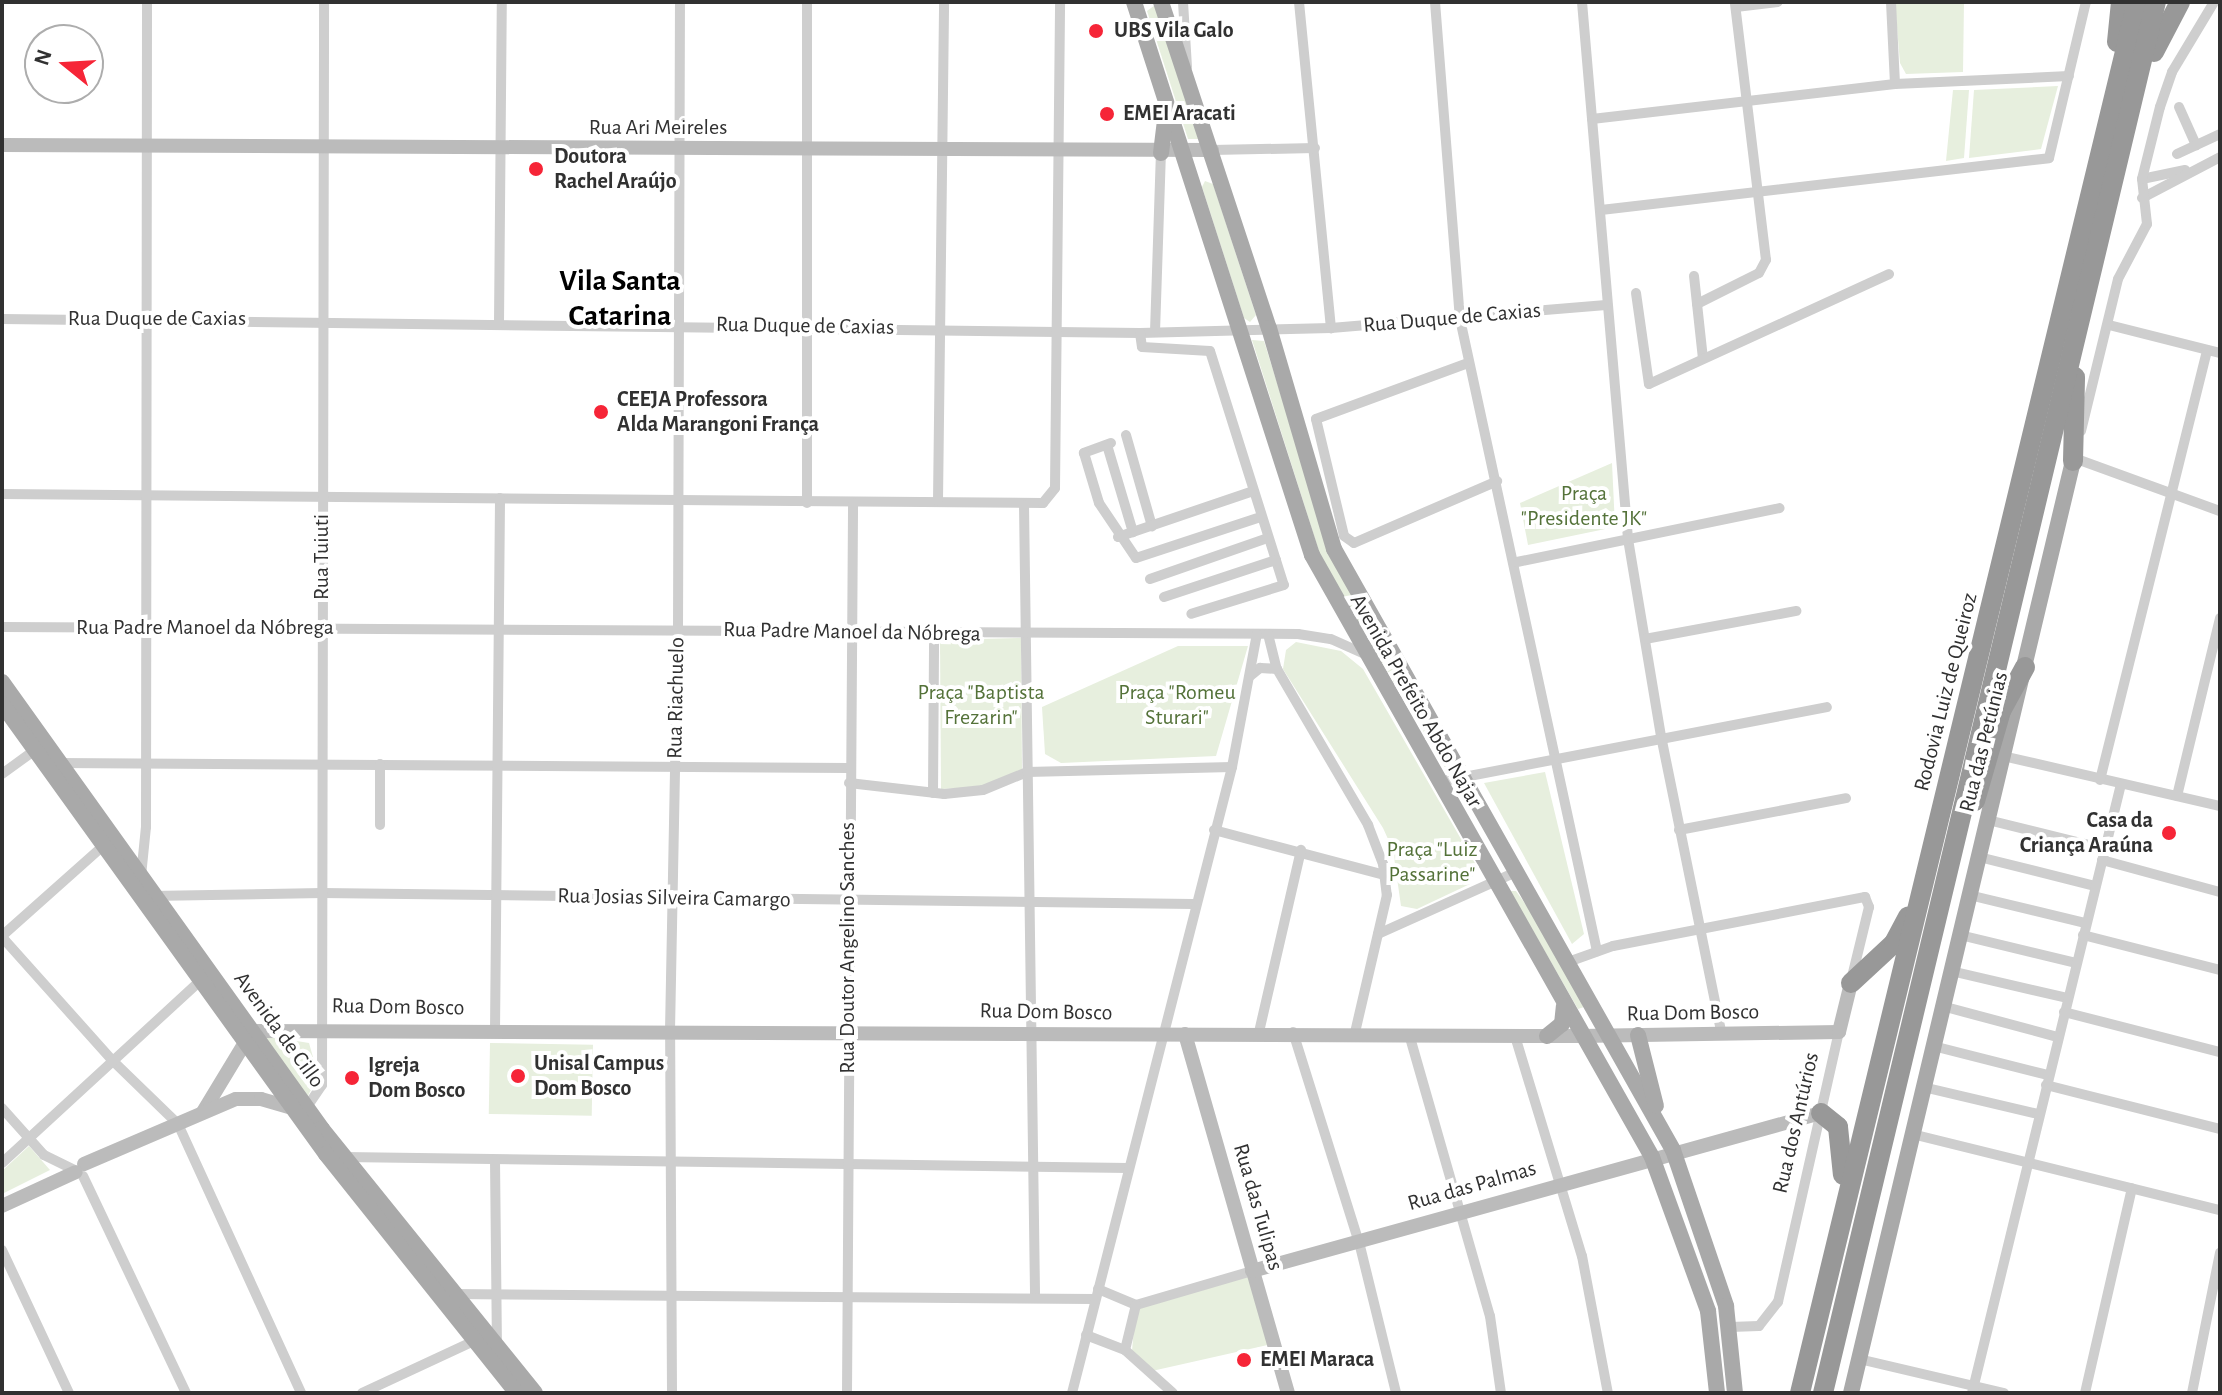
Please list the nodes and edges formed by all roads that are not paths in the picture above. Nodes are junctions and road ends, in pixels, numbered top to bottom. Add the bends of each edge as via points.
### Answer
1 (147, 2) edge
2 (324, 2) edge
3 (502, 2) edge
4 (680, 2) edge
5 (807, 2) edge
6 (944, 2) edge
7 (1060, 2) edge
8 (1134, 2) edge
9 (1161, 2) edge
10 (1183, 2) edge
11 (1299, 2) edge
12 (1435, 2) edge
13 (1582, 2) edge
14 (1778, 2) edge
15 (1891, 2) edge
16 (2086, 2) edge
17 (2121, 2) edge
18 (2137, 2) edge
19 (2156, 2) edge
20 (2180, 2) edge
21 (2214, 2) edge
22 (1735, 5) edge
23 (2069, 76) junction
24 (1895, 84) junction
25 (1189, 89) junction
26 (1164, 101) junction
27 (1749, 102) junction
28 (2179, 107) dead end
29 (1592, 119) junction
30 (2220, 134) edge
31 (2, 145) edge
32 (2196, 145) junction
33 (148, 148) junction
34 (1315, 148) junction
35 (324, 150) junction
36 (678, 150) junction
37 (1212, 150) junction
38 (501, 151) junction
39 (807, 151) junction
40 (1181, 152) junction
41 (942, 153) junction
42 (1058, 153) junction
43 (1161, 153) junction
44 (2177, 154) dead end
45 (2220, 157) edge
46 (2147, 159) junction
47 (2198, 167) junction
48 (1218, 171) junction
49 (2166, 174) junction
50 (2142, 179) junction
51 (1191, 181) junction
52 (1758, 191) junction
53 (2142, 198) junction
54 (1601, 210) junction
55 (2099, 240) junction
56 (1889, 274) dead end
57 (1694, 276) dead end
58 (1636, 293) dead end
59 (1697, 304) junction
60 (1606, 305) junction
61 (146, 318) junction
62 (2, 319) edge
63 (1460, 319) junction
64 (324, 321) junction
65 (499, 323) junction
66 (678, 324) junction
67 (2109, 325) junction
68 (807, 326) junction
69 (940, 328) junction
70 (1240, 328) junction
71 (1269, 328) junction
72 (1331, 328) junction
73 (1056, 330) junction
74 (1155, 332) junction
75 (1140, 333) junction
76 (2207, 350) junction
77 (2220, 353) edge
78 (1703, 359) junction
79 (1468, 363) junction
80 (2048, 378) junction
81 (1126, 435) dead end
82 (2073, 461) junction
83 (1497, 481) junction
84 (1253, 491) junction
85 (2171, 493) junction
86 (2, 494) edge
87 (146, 497) junction
88 (322, 498) junction
89 (500, 498) junction
90 (679, 499) junction
91 (938, 501) junction
92 (807, 503) junction
93 (853, 503) junction
94 (1024, 505) junction
95 (1780, 508) dead end
96 (2220, 511) edge
97 (1261, 517) junction
98 (1152, 526) junction
99 (1133, 532) junction
100 (1118, 537) junction
101 (1268, 538) junction
102 (1628, 539) junction
103 (1276, 560) junction
104 (1517, 562) junction
105 (1150, 579) dead end
106 (1164, 597) dead end
107 (1796, 611) dead end
108 (1191, 614) dead end
109 (2220, 618) edge
110 (2, 627) edge
111 (146, 627) junction
112 (322, 629) junction
113 (498, 630) junction
114 (678, 631) junction
115 (849, 632) junction
116 (1025, 634) junction
117 (1262, 634) junction
118 (1298, 634) junction
119 (934, 635) junction
120 (1645, 639) junction
121 (1363, 653) junction
122 (1276, 666) junction
123 (2025, 667) junction
124 (1250, 676) junction
125 (2, 682) edge
126 (2, 704) edge
127 (1827, 707) dead end
128 (1661, 736) junction
129 (35, 750) junction
130 (2003, 756) junction
131 (1557, 757) junction
132 (146, 761) junction
133 (321, 763) junction
134 (498, 763) junction
135 (380, 764) junction
136 (675, 764) junction
137 (54, 765) junction
138 (1232, 767) junction
139 (849, 768) junction
140 (1027, 772) junction
141 (2, 774) edge
142 (1465, 776) junction
143 (2100, 780) junction
144 (1438, 782) junction
145 (849, 783) junction
146 (2121, 784) junction
147 (933, 793) junction
148 (2177, 796) junction
149 (1846, 798) dead end
150 (2220, 806) edge
151 (1988, 820) junction
152 (380, 825) dead end
153 (146, 827) junction
154 (1214, 830) junction
155 (1679, 830) junction
156 (112, 845) junction
157 (2105, 849) junction
158 (1301, 850) junction
159 (1979, 857) junction
160 (2102, 860) junction
161 (1928, 865) junction
162 (1518, 871) junction
163 (1384, 875) junction
164 (1492, 881) junction
165 (1943, 883) junction
166 (2095, 886) junction
167 (144, 890) junction
168 (2220, 892) edge
169 (322, 893) junction
170 (498, 895) junction
171 (1969, 895) junction
172 (672, 898) junction
173 (848, 902) junction
174 (1031, 904) junction
175 (1193, 904) junction
176 (2085, 929) junction
177 (1698, 930) junction
178 (1378, 934) junction
179 (1960, 935) junction
180 (2, 936) edge
181 (1597, 951) junction
182 (1568, 962) junction
183 (2076, 963) junction
184 (2220, 970) edge
185 (1951, 971) junction
186 (201, 980) junction
187 (1851, 983) junction
188 (2067, 998) junction
189 (1563, 1005) junction
190 (1942, 1006) junction
191 (2064, 1012) junction
192 (321, 1028) junction
193 (495, 1031) junction
194 (670, 1031) junction
195 (847, 1031) junction
196 (1259, 1032) junction
197 (1293, 1032) junction
198 (1839, 1032) junction
199 (1355, 1033) junction
200 (1034, 1034) junction
201 (1185, 1034) junction
202 (1409, 1034) junction
203 (248, 1035) junction
204 (1161, 1035) junction
205 (1638, 1035) junction
206 (1722, 1035) junction
207 (1515, 1036) junction
208 (1547, 1036) junction
209 (1581, 1036) junction
210 (1609, 1036) junction
211 (2058, 1037) junction
212 (1933, 1046) junction
213 (2220, 1052) edge
214 (232, 1060) junction
215 (113, 1061) junction
216 (2047, 1080) junction
217 (1923, 1087) junction
218 (261, 1099) junction
219 (2, 1108) edge
220 (301, 1108) junction
221 (203, 1112) junction
222 (1821, 1113) junction
223 (2038, 1114) junction
224 (178, 1124) junction
225 (2220, 1129) edge
226 (1912, 1134) junction
227 (29, 1139) junction
228 (1671, 1146) junction
229 (344, 1157) junction
230 (1652, 1157) junction
231 (495, 1160) junction
232 (2027, 1162) junction
233 (2, 1163) edge
234 (849, 1163) junction
235 (670, 1164) junction
236 (1033, 1167) junction
237 (1128, 1168) junction
238 (75, 1172) junction
239 (1559, 1183) junction
240 (2132, 1188) junction
241 (2, 1206) edge
242 (2220, 1210) edge
243 (1460, 1213) junction
244 (1359, 1242) junction
245 (2, 1250) edge
246 (2220, 1253) edge
247 (1252, 1271) junction
248 (495, 1293) junction
249 (450, 1294) junction
250 (1097, 1294) junction
251 (671, 1295) junction
252 (1822, 1295) junction
253 (847, 1296) junction
254 (1035, 1297) junction
255 (1136, 1305) junction
256 (1730, 1327) junction
257 (1086, 1335) junction
258 (472, 1342) junction
259 (1125, 1350) junction
260 (498, 1352) junction
261 (1859, 1359) junction
262 (1973, 1388) edge
263 (1717, 1391) edge
264 (69, 1393) edge
265 (186, 1393) edge
266 (301, 1393) edge
267 (362, 1393) edge
268 (517, 1393) edge
269 (535, 1393) edge
270 (672, 1393) edge
271 (847, 1393) edge
272 (1072, 1393) edge
273 (1173, 1393) edge
274 (1288, 1393) edge
275 (1396, 1393) edge
276 (1501, 1393) edge
277 (1608, 1393) edge
278 (1735, 1393) edge
279 (1800, 1393) edge
280 (1823, 1393) edge
281 (1851, 1393) edge
282 (2004, 1393) edge
283 (2085, 1393) edge
284 (2192, 1393) edge

1 - 33 street
2 - 35 street, Rua Tuiuti
3 - 38 street
4 - 36 street, Rua Riachuelo
5 - 39 street
6 - 41 street
7 - 42 street
8 - 26 main road, Avenida Prefeito Abdo Najar
9 - 25 main road, Avenida Prefeito Abdo Najar
10 - 25 street
11 - 34 street
12 - 63 street
13 - 29 street
14 - 22 street
15 - 24 street
16 - 23 street
17 - 80 highway
18 - 80 highway, Rodovia Luiz de Queiroz
19 - 55 highway, Rodovia Luiz de Queiroz
20 - 55 highway via 2149,66
21 - 46 street, Rua das Petúnias via 2172,72
22 - 27 street
23 - 24 street
23 - 52 street via 2049,158
24 - 27 street
25 - 37 main road, Avenida Prefeito Abdo Najar
26 - 40 main road, Avenida Prefeito Abdo Najar
26 - 43 main road
27 - 29 street
27 - 52 street
28 - 32 street
29 - 54 street
30 - 32 street
31 - 33 main road, Rua Ari Meireles
32 - 44 street
33 - 35 main road, Rua Ari Meireles
33 - 61 street
34 - 37 street, Rua Ari Meireles
34 - 72 street
35 - 38 main road, Rua Ari Meireles
35 - 64 street, Rua Tuiuti
36 - 38 main road, Rua Ari Meireles
36 - 39 main road, Rua Ari Meireles
36 - 66 street, Rua Riachuelo
37 - 40 main road, Rua Ari Meireles
37 - 48 main road, Avenida Prefeito Abdo Najar
38 - 65 street
39 - 41 main road, Rua Ari Meireles
39 - 68 street
40 - 43 main road, Rua Ari Meireles
40 - 51 main road, Avenida Prefeito Abdo Najar
41 - 42 main road, Rua Ari Meireles
41 - 69 street
42 - 43 main road, Rua Ari Meireles
42 - 73 street
43 - 74 street
45 - 47 street
46 - 49 street
46 - 50 street, Rua das Petúnias
47 - 49 street
47 - 53 street
48 - 51 main road via 1205,167
48 - 71 main road, Avenida Prefeito Abdo Najar
49 - 50 street
50 - 53 street, Rua das Petúnias
51 - 70 main road, Avenida Prefeito Abdo Najar
52 - 54 street
52 - 59 street via 1766,260 1759,273
53 - 67 street, Rua das Petúnias via 2147,224 2121,269
54 - 60 street
55 - 82 highway via 2075,379
55 - 165 highway, Rodovia Luiz de Queiroz
56 - 78 street
57 - 59 street
58 - 78 street via 1649,384
59 - 78 street
60 - 63 street, Rua Duque de Caxias
60 - 102 street
61 - 62 street, Rua Duque de Caxias
61 - 64 street, Rua Duque de Caxias
61 - 87 street
63 - 72 street, Rua Duque de Caxias
63 - 79 street
64 - 65 street, Rua Duque de Caxias
64 - 88 street, Rua Tuiuti
65 - 66 street, Rua Duque de Caxias
66 - 68 street, Rua Duque de Caxias
66 - 90 street, Rua Riachuelo
67 - 76 street
67 - 82 street, Rua das Petúnias
68 - 69 street, Rua Duque de Caxias
68 - 92 street
69 - 73 street, Rua Duque de Caxias
69 - 91 street
70 - 71 street, Rua Duque de Caxias
70 - 74 street, Rua Duque de Caxias
70 - 121 main road, Avenida Prefeito Abdo Najar via 1312,555
71 - 72 street, Rua Duque de Caxias
71 - 142 main road, Avenida Prefeito Abdo Najar via 1341,566
73 - 75 street, Rua Duque de Caxias
73 - 94 street via 1055,488 1048,499
74 - 75 street, Rua Duque de Caxias
75 - 84 street via 1142,347 1210,351
76 - 77 street
76 - 85 street
79 - 83 street
79 - 83 street via 1316,419 1344,536 1354,543
80 - 161 highway, Rodovia Luiz de Queiroz
81 - 98 street
82 - 85 street
82 - 123 main road, Rua das Petúnias
83 - 104 street
84 - 97 street
84 - 98 street
85 - 96 street
85 - 143 street
86 - 87 street
87 - 88 street
87 - 111 street
88 - 89 street
88 - 112 street, Rua Tuiuti
89 - 90 street
89 - 113 street
90 - 92 street
90 - 114 street, Rua Riachuelo
91 - 93 street
91 - 94 street
92 - 93 street
93 - 115 street, Rua Doutor Angelino Sanches
94 - 116 street
95 - 102 street
97 - 100 street via 1136,558
97 - 101 street
98 - 99 street
99 - 100 street
99 - 100 street via 1109,444 1084,453 1099,503
101 - 103 street
101 - 105 street
102 - 104 street
102 - 120 street
103 - 106 street
103 - 108 street via 1284,585
104 - 131 street
107 - 120 street
109 - 148 street
110 - 111 street, Rua Padre Manoel da Nóbrega
111 - 112 street, Rua Padre Manoel da Nóbrega
111 - 132 street
112 - 113 street, Rua Padre Manoel da Nóbrega
112 - 133 street, Rua Tuiuti
113 - 114 street, Rua Padre Manoel da Nóbrega
113 - 134 street
114 - 115 street, Rua Padre Manoel da Nóbrega
114 - 136 street, Rua Riachuelo
115 - 119 street, Rua Padre Manoel da Nóbrega
115 - 139 street, Rua Doutor Angelino Sanches
116 - 117 street, Rua Padre Manoel da Nóbrega
116 - 119 street, Rua Padre Manoel da Nóbrega
116 - 140 street
117 - 118 street, Rua Padre Manoel da Nóbrega
117 - 122 street
117 - 124 street
118 - 121 street, Rua Padre Manoel da Nóbrega via 1331,639
118 - 122 street via 1283,643
119 - 147 street
120 - 128 street
121 - 144 main road, Avenida Prefeito Abdo Najar
122 - 124 street
122 - 163 street via 1368,825
123 - 130 main road, Rua das Petúnias
123 - 165 highway via 2001,711
124 - 138 street
125 - 137 main road, Avenida de Cillo
126 - 129 main road, Avenida de Cillo
127 - 128 street
128 - 131 street
128 - 155 street
129 - 137 main road, Avenida de Cillo
129 - 141 street
130 - 143 street
130 - 151 main road, Rua das Petúnias
131 - 142 street
131 - 181 street
132 - 133 street
132 - 137 street
132 - 153 street
133 - 135 street
133 - 169 street, Rua Tuiuti
134 - 135 street
134 - 136 street
134 - 170 street
135 - 152 street
136 - 139 street
136 - 172 street, Rua Riachuelo
137 - 156 main road, Avenida de Cillo
138 - 140 street
138 - 154 street
139 - 145 street, Rua Doutor Angelino Sanches
140 - 147 street via 983,790
140 - 174 street
142 - 144 street
142 - 162 main road, Avenida Prefeito Abdo Najar
143 - 146 street
144 - 164 main road, Avenida Prefeito Abdo Najar
145 - 147 street
145 - 173 street, Rua Doutor Angelino Sanches
146 - 148 street
146 - 157 street
148 - 150 street
149 - 155 street
151 - 157 street
151 - 159 main road, Rua das Petúnias
153 - 156 street via 138,847
153 - 167 street
154 - 158 street
154 - 175 street
155 - 177 street
156 - 167 main road, Avenida de Cillo
156 - 180 street
157 - 160 street
158 - 163 street
158 - 196 street
159 - 166 street
159 - 171 main road, Rua das Petúnias
160 - 166 street
160 - 168 street
161 - 187 highway via 1894,943
161 - 252 highway, Rodovia Luiz de Queiroz
162 - 164 street
162 - 182 main road, Avenida Prefeito Abdo Najar
163 - 178 street via 1387,895
164 - 178 street
164 - 189 main road, Avenida Prefeito Abdo Najar
165 - 280 highway, Rodovia Luiz de Queiroz
166 - 176 street
167 - 169 street, Rua Josias Silveira Camargo
167 - 186 main road, Avenida de Cillo
167 - 203 main road, Avenida de Cillo
169 - 170 street, Rua Josias Silveira Camargo
169 - 192 street, Rua Tuiuti
170 - 172 street, Rua Josias Silveira Camargo
170 - 193 street
171 - 176 street
171 - 179 main road, Rua das Petúnias
172 - 173 street, Rua Josias Silveira Camargo
172 - 194 street, Rua Riachuelo
173 - 174 street, Rua Josias Silveira Camargo
173 - 195 street, Rua Doutor Angelino Sanches
174 - 175 street, Rua Josias Silveira Camargo
174 - 200 street
175 - 204 street
176 - 183 street
176 - 184 street
177 - 181 street
177 - 187 street, Rua dos Antúrios via 1865,897 1869,907
177 - 206 street
178 - 199 street
179 - 183 street
179 - 185 main road, Rua das Petúnias
180 - 215 street
181 - 182 street
182 - 210 main road, Avenida Prefeito Abdo Najar
183 - 188 street
185 - 188 street
185 - 190 main road, Rua das Petúnias
186 - 203 main road, Avenida de Cillo
186 - 215 street
187 - 198 main road, Rua dos Antúrios
188 - 191 street
189 - 208 main road via 1562,1024
189 - 209 main road, Avenida Prefeito Abdo Najar
190 - 211 street
190 - 212 main road, Rua das Petúnias
191 - 211 street
191 - 213 street
192 - 193 main road, Rua Dom Bosco
192 - 203 main road, Rua Dom Bosco
192 - 220 street, Rua Tuiuti via 322,1085
193 - 194 main road, Rua Dom Bosco
194 - 195 main road, Rua Dom Bosco
194 - 235 street, Rua Riachuelo
195 - 200 main road, Rua Dom Bosco
195 - 234 street, Rua Doutor Angelino Sanches
196 - 197 main road, Rua Dom Bosco
196 - 201 main road, Rua Dom Bosco
197 - 199 main road, Rua Dom Bosco
197 - 244 street
198 - 206 main road, Rua Dom Bosco
198 - 222 street, Rua dos Antúrios
199 - 202 main road, Rua Dom Bosco
200 - 204 main road, Rua Dom Bosco
200 - 236 street
201 - 204 main road, Rua Dom Bosco
201 - 247 main road, Rua das Tulipas
202 - 207 main road, Rua Dom Bosco
202 - 243 street
203 - 214 main road
203 - 220 main road, Avenida de Cillo
204 - 237 street
205 - 206 main road, Rua Dom Bosco
205 - 210 main road, Rua Dom Bosco
205 - 228 main road
207 - 208 main road, Rua Dom Bosco
207 - 239 street
208 - 209 main road, Rua Dom Bosco
209 - 210 main road, Rua Dom Bosco
209 - 230 main road, Avenida Prefeito Abdo Najar
210 - 228 main road, Avenida Prefeito Abdo Najar
211 - 216 street
212 - 216 street
212 - 217 main road, Rua das Petúnias
214 - 218 main road via 233,1083
214 - 221 main road
215 - 224 street
215 - 227 street
216 - 223 street
216 - 225 street
217 - 223 street
217 - 226 main road, Rua das Petúnias
218 - 220 main road
218 - 221 main road via 236,1099
219 - 227 street
220 - 229 main road, Avenida de Cillo
220 - 258 main road, Avenida de Cillo
221 - 224 main road
222 - 228 main road, Rua das Palmas
222 - 252 highway via 1838,1127 1844,1171
222 - 256 street, Rua dos Antúrios via 1778,1302 1759,1326
223 - 232 street
224 - 238 main road
224 - 266 street
226 - 232 street
226 - 261 main road, Rua das Petúnias
227 - 233 street
227 - 238 street
228 - 230 main road, Rua das Palmas
228 - 256 main road, Avenida Prefeito Abdo Najar
229 - 231 street
229 - 249 main road, Avenida de Cillo
230 - 239 main road, Rua das Palmas
230 - 263 main road, Avenida Prefeito Abdo Najar via 1708,1311
231 - 235 street
231 - 248 street
232 - 240 street
232 - 262 street
234 - 235 street
234 - 236 street
234 - 253 street, Rua Doutor Angelino Sanches
235 - 251 street, Rua Riachuelo
236 - 237 street
236 - 254 street
237 - 250 street
238 - 241 main road
238 - 265 street
239 - 243 main road, Rua das Palmas
239 - 277 street via 1595,1307
240 - 242 street
240 - 283 street
243 - 244 main road, Rua das Palmas
243 - 276 street via 1490,1316
244 - 247 main road, Rua das Palmas
244 - 275 street
245 - 264 street
246 - 284 street
247 - 255 street, Rua das Palmas
247 - 274 main road, Rua das Tulipas
248 - 249 street
248 - 251 street
248 - 260 street
249 - 260 main road, Avenida de Cillo
250 - 254 street
250 - 255 street
250 - 257 street
251 - 253 street
251 - 270 street, Rua Riachuelo
252 - 279 highway, Rodovia Luiz de Queiroz
253 - 254 street
253 - 271 street, Rua Doutor Angelino Sanches
255 - 259 street
256 - 278 main road, Avenida Prefeito Abdo Najar
257 - 259 street
257 - 272 street
258 - 267 street
258 - 268 main road, Avenida de Cillo
259 - 273 street
260 - 269 main road, Avenida de Cillo
261 - 262 street
261 - 281 main road, Rua das Petúnias
262 - 282 street

